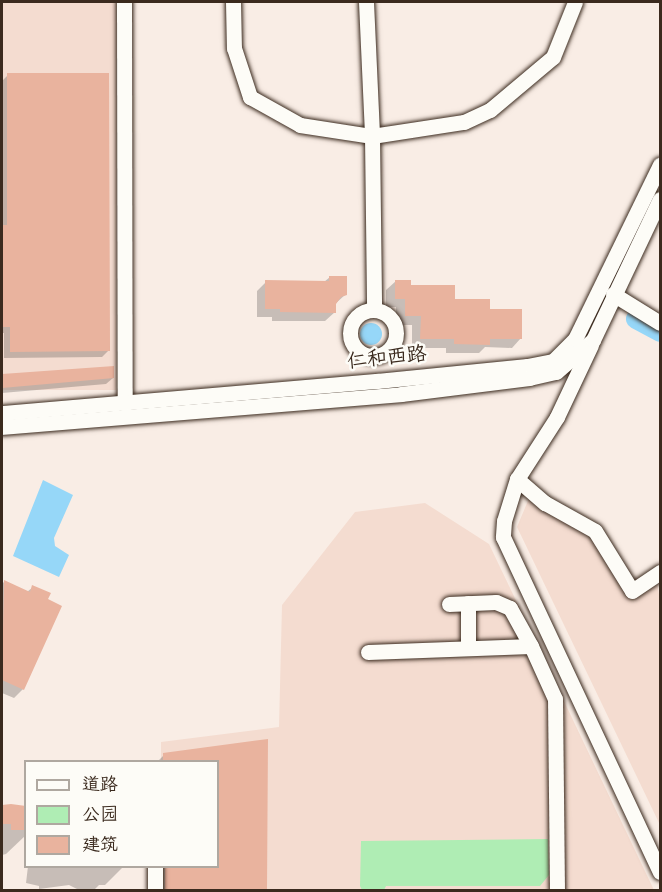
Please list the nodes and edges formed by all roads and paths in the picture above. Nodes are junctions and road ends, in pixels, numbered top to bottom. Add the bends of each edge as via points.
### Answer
1 (124, 2) edge
2 (233, 2) edge
3 (366, 2) edge
4 (575, 2) edge
5 (372, 136) junction
6 (660, 165) edge
7 (660, 199) edge
8 (613, 294) junction
9 (374, 310) junction
10 (660, 323) edge
11 (593, 340) junction
12 (373, 356) junction
13 (377, 381) junction
14 (399, 386) junction
15 (125, 404) junction
16 (2, 414) edge
17 (2, 427) edge
18 (517, 479) junction
19 (660, 572) edge
20 (468, 603) junction
21 (449, 604) dead end
22 (531, 646) junction
23 (468, 648) junction
24 (368, 652) dead end
25 (155, 868) edge
26 (660, 872) edge
27 (155, 891) edge
28 (557, 891) edge

1 - 15 street
2 - 5 street via 234,48 250,97 300,125
3 - 5 street
4 - 5 street via 553,57 490,110 464,122
5 - 9 street
6 - 14 street, 仁和西路 via 575,339 553,361
7 - 8 street, 仁和西路
8 - 10 street
8 - 11 street, 仁和西路
9 - 12 street via 387,315 396,334 392,348
9 - 12 street via 358,315 350,328 357,350
11 - 14 street, 仁和西路 via 556,372
11 - 18 street via 557,417
12 - 13 street
13 - 14 street, 仁和西路
13 - 15 street, 仁和西路
14 - 17 street, 仁和西路
15 - 16 street, 仁和西路
18 - 19 street via 545,503 595,531 632,591
18 - 26 street via 502,537
20 - 21 street
20 - 22 street via 496,602 510,608
20 - 23 street
22 - 23 street
22 - 28 street via 555,699
23 - 24 street
25 - 27 street

